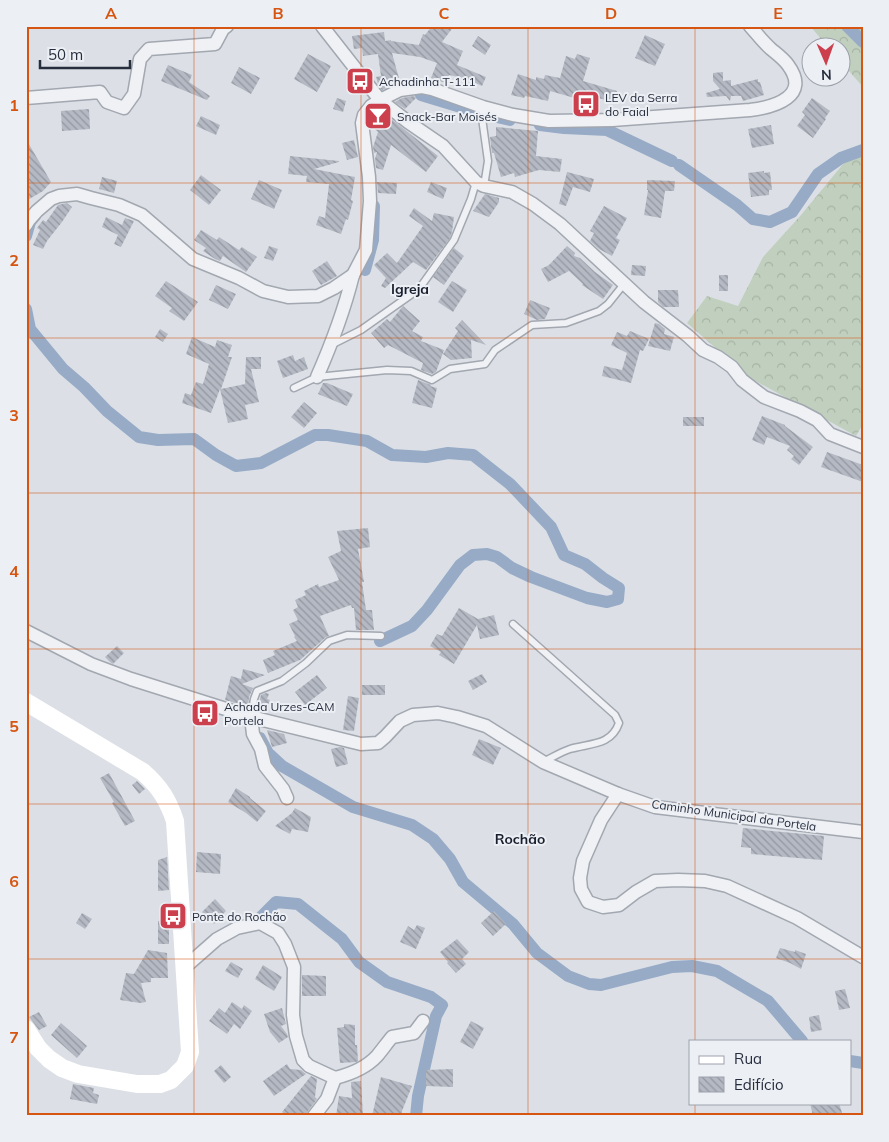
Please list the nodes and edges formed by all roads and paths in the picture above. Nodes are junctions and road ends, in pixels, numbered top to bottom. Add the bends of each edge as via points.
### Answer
1 (227, 26) edge
2 (322, 26) edge
3 (750, 26) edge
4 (26, 98) edge
5 (380, 100) junction
6 (483, 107) junction
7 (480, 184) junction
8 (26, 225) edge
9 (353, 275) junction
10 (624, 284) junction
11 (330, 346) junction
12 (317, 377) junction
13 (294, 388) dead end
14 (863, 447) edge
15 (514, 624) dead end
16 (26, 631) edge
17 (380, 636) dead end
18 (26, 702) edge
19 (251, 717) junction
20 (544, 762) junction
21 (618, 794) junction
22 (287, 798) dead end
23 (863, 832) edge
24 (863, 957) edge
25 (184, 968) junction
26 (422, 1021) dead end
27 (26, 1029) edge
28 (335, 1078) junction
29 (314, 1116) edge

1 - 4 street via 215,44 149,49 140,59 134,94 124,108 107,102 100,92
2 - 5 street
3 - 6 street via 788,64 796,80 788,98 764,108 612,120 548,121
5 - 6 street via 400,90 422,87
5 - 7 street via 443,146
5 - 9 street via 371,106 362,123 370,201 366,250
6 - 7 lane via 488,162
7 - 10 street via 512,192 533,204 560,224
7 - 11 lane via 454,240 420,290
8 - 9 street via 51,199 77,194 120,205 142,215 193,259 263,291 288,297 318,296
9 - 11 street via 346,305
10 - 12 lane via 600,311 566,322 532,325 495,350 485,364 450,369 432,380 411,371 387,370
10 - 14 street via 703,350 732,367 742,380 764,397 800,411 817,420 830,434
11 - 12 street
12 - 13 lane
15 - 20 lane via 615,715 619,723 606,740 568,750
16 - 19 street, Caminho Municipal da Portela via 91,664
17 - 19 lane via 346,636 329,642 282,681 257,691
18 - 25 main road via 143,772 166,798 175,821
19 - 20 street, Caminho Municipal da Portela via 368,744 378,743 400,721 413,715 438,713 486,726
19 - 22 street via 253,734 265,766
20 - 21 street, Caminho Municipal da Portela
21 - 23 street, Caminho Municipal da Portela via 655,807
21 - 24 street via 601,820 583,861 580,884 588,902 603,907 619,905 655,881 705,881 727,886 798,918
25 - 27 main road via 190,1052 185,1066 171,1080 160,1084 137,1084 69,1071 49,1059
25 - 28 street via 217,939 237,928 260,923 278,933 286,944 294,967 294,1015 302,1060
26 - 28 street via 414,1033 392,1037 363,1068
28 - 29 street

